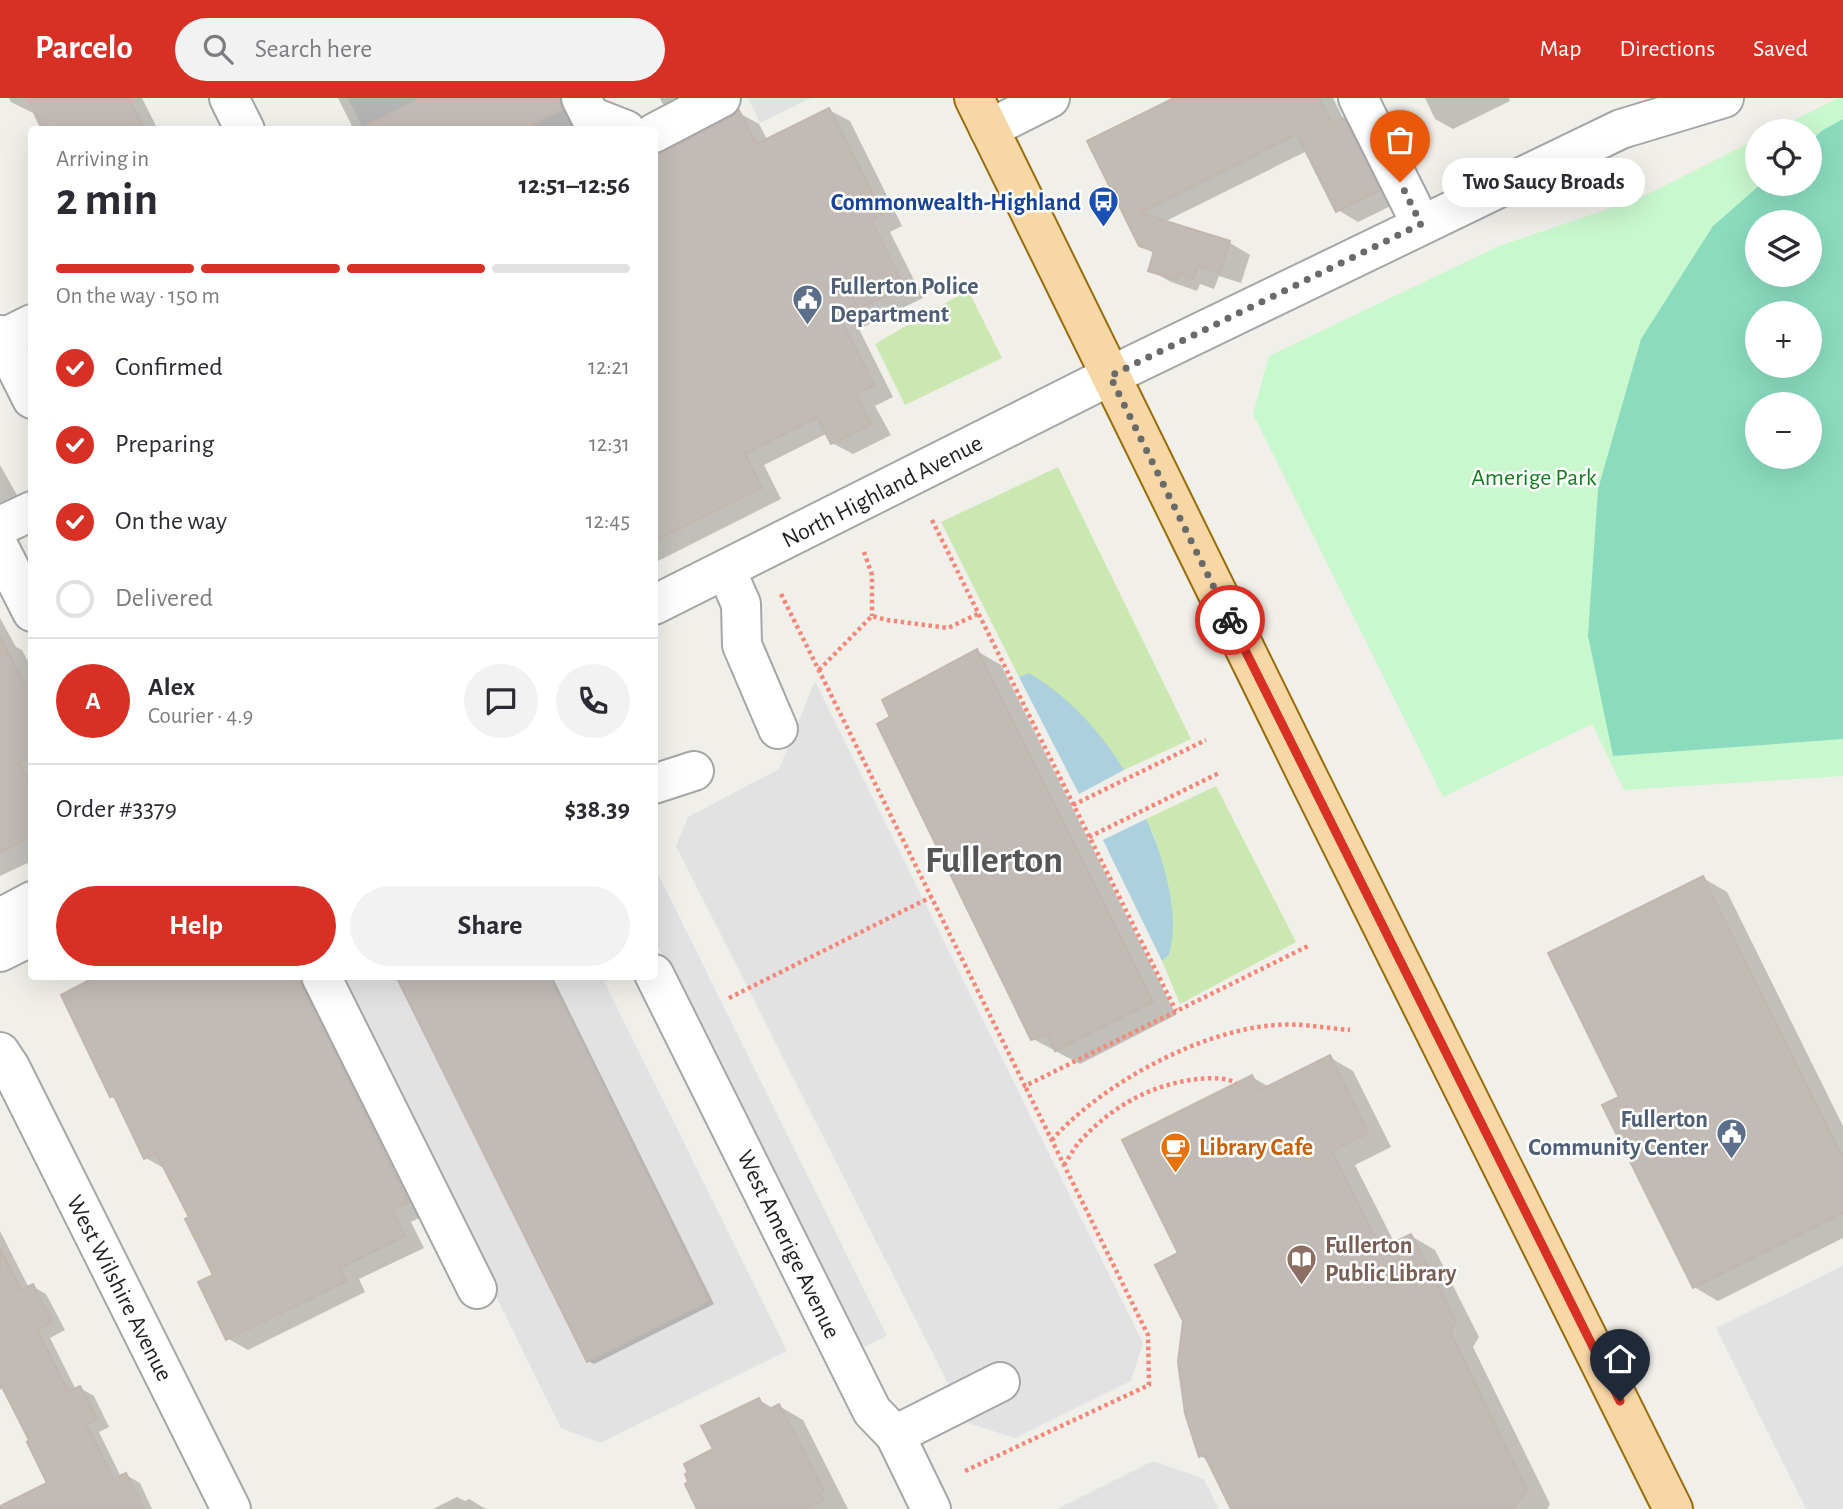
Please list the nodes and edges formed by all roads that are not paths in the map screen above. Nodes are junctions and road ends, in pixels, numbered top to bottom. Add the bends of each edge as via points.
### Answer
1 (229, 98) edge
2 (581, 98) edge
3 (721, 98) edge
4 (1050, 98) edge
5 (1358, 98) edge
6 (1663, 98) edge
7 (1724, 98) edge
8 (982, 113) edge
9 (1619, 113) edge
10 (243, 126) edge
11 (616, 126) edge
12 (658, 131) edge
13 (1421, 224) junction
14 (11, 333) edge
15 (1110, 376) junction
16 (28, 386) edge
17 (28, 513) edge
18 (0, 526) edge
19 (0, 549) edge
20 (726, 570) junction
21 (658, 603) edge
22 (28, 604) edge
23 (778, 729) dead end
24 (694, 771) dead end
25 (658, 783) edge
26 (28, 903) edge
27 (0, 918) edge
28 (28, 938) edge
29 (0, 952) edge
30 (323, 980) edge
31 (657, 980) edge
32 (3, 1053) edge
33 (477, 1289) dead end
34 (1000, 1382) dead end
35 (895, 1435) junction
36 (231, 1509) edge
37 (932, 1509) edge
38 (1673, 1509) edge

1 - 10 street
2 - 11 street via 590,116
3 - 12 street
4 - 8 street
5 - 13 street
6 - 9 street
7 - 9 street
8 - 15 main road
9 - 13 street, North Highland Avenue
13 - 15 street, North Highland Avenue
14 - 16 street
15 - 20 street, North Highland Avenue
15 - 38 main road
17 - 18 street
19 - 22 street
20 - 21 street, North Highland Avenue
20 - 23 street via 741,604 742,645
24 - 25 street
26 - 27 street
28 - 29 street
30 - 33 street
31 - 35 street, West Amerige Avenue via 872,1411
32 - 36 street, West Wilshire Avenue
34 - 35 street
35 - 37 street, West Amerige Avenue

